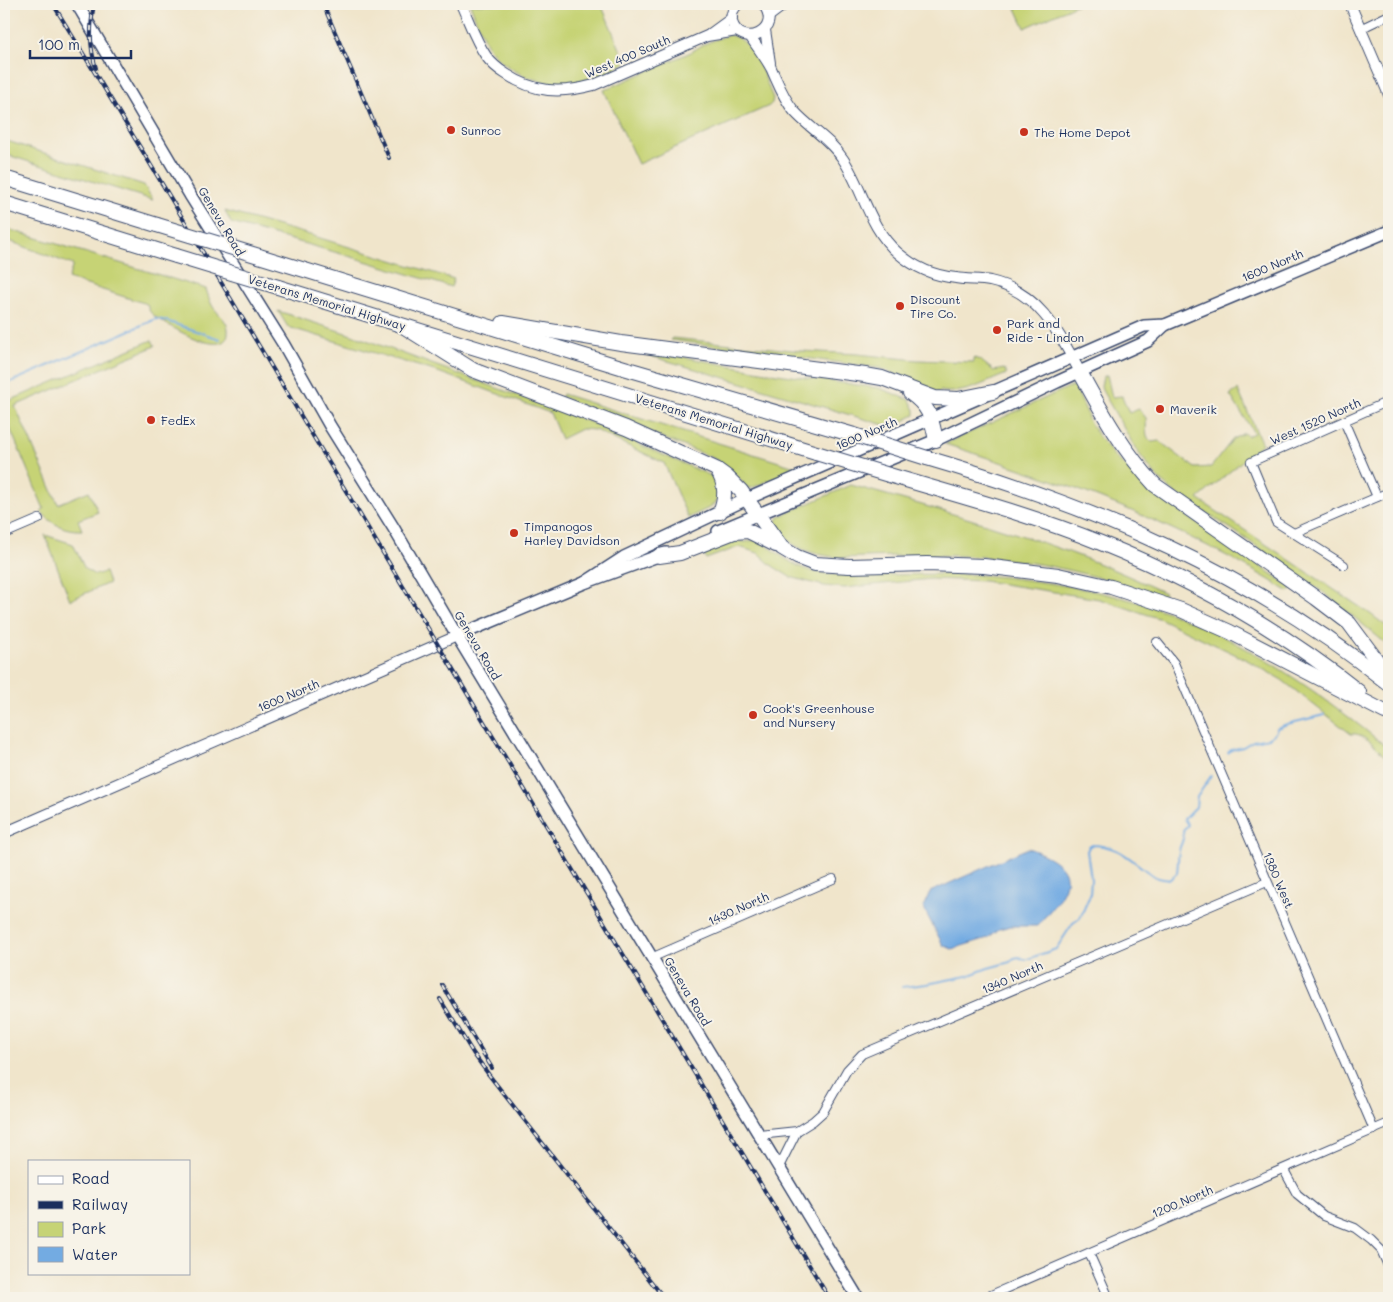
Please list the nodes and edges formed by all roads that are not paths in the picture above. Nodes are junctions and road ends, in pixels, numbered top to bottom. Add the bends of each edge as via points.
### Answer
1 (77, 4) edge
2 (461, 4) edge
3 (737, 4) edge
4 (763, 4) edge
5 (786, 4) edge
6 (1350, 4) edge
7 (1389, 15) edge
8 (769, 16) junction
9 (732, 18) junction
10 (1360, 28) junction
11 (765, 30) junction
12 (737, 31) junction
13 (707, 36) junction
14 (750, 36) junction
15 (770, 66) junction
16 (1389, 95) edge
17 (4, 178) edge
18 (4, 203) edge
19 (1389, 231) edge
20 (450, 314) junction
21 (1165, 325) junction
22 (403, 326) junction
23 (1072, 357) junction
24 (1080, 372) junction
25 (897, 384) junction
26 (994, 392) junction
27 (1389, 401) edge
28 (932, 420) junction
29 (1344, 421) junction
30 (936, 440) junction
31 (716, 469) junction
32 (1389, 492) edge
33 (1377, 497) junction
34 (747, 499) junction
35 (720, 512) junction
36 (757, 515) junction
37 (39, 519) dead end
38 (1294, 533) junction
39 (4, 534) edge
40 (782, 548) junction
41 (660, 556) junction
42 (1344, 565) dead end
43 (584, 583) junction
44 (457, 636) junction
45 (1157, 642) dead end
46 (1389, 677) edge
47 (1389, 684) edge
48 (1387, 714) edge
49 (4, 834) edge
50 (833, 879) dead end
51 (1267, 882) junction
52 (651, 958) junction
53 (1389, 1123) edge
54 (1374, 1130) junction
55 (797, 1131) junction
56 (759, 1134) junction
57 (779, 1167) junction
58 (1284, 1170) junction
59 (1089, 1253) junction
60 (1389, 1268) edge
61 (858, 1298) edge
62 (984, 1298) edge
63 (1109, 1298) edge

1 - 44 main road, Geneva Road
2 - 13 street, West 400 South via 492,63 525,84 554,91 594,85
3 - 9 street
4 - 8 street
5 - 8 street
6 - 10 street
7 - 10 street
8 - 11 street
9 - 12 street
9 - 13 street, West 400 South
10 - 16 street
11 - 14 street
11 - 15 street
12 - 13 street, West 400 South
12 - 14 street
14 - 15 street
15 - 23 street via 784,98 842,156 874,224 890,245 926,271 989,281 1024,296 1051,321
17 - 20 highway, Veterans Memorial Highway, bridge
18 - 22 highway, Veterans Memorial Highway, bridge
19 - 21 main road, 1600 North
20 - 25 highway via 621,343 865,375
20 - 47 highway, Veterans Memorial Highway, bridge via 928,458 1110,520 1174,549 1277,605
21 - 23 main road, 1600 North via 1144,326
21 - 24 main road, 1600 North via 1148,341
22 - 31 highway via 473,370 626,428
22 - 48 highway, Veterans Memorial Highway, bridge via 1056,526 1102,543 1222,601 1345,681
23 - 24 street
23 - 26 main road, 1600 North
24 - 30 main road, 1600 North
24 - 46 highway via 1116,437 1154,485 1349,623
25 - 26 highway via 946,399
25 - 28 highway via 925,406
26 - 28 main road, 1600 North
27 - 29 street, West 1520 North
28 - 30 highway
28 - 34 main road, 1600 North
29 - 33 street
29 - 38 street, West 1520 North via 1251,462 1276,522
30 - 36 main road, 1600 North
31 - 34 highway
31 - 35 highway via 725,493
32 - 33 street
33 - 38 street
34 - 35 main road, 1600 North
34 - 36 highway
35 - 43 main road, 1600 North via 624,556
36 - 40 highway
36 - 41 main road, 1600 North
37 - 39 street
38 - 42 street
40 - 41 highway via 748,531 734,532 680,553
40 - 48 highway via 815,564 984,566 1058,575 1111,587 1182,610 1230,632
41 - 43 main road, 1600 North
43 - 44 main road, 1600 North
44 - 49 street, 1600 North
44 - 52 main road, Geneva Road
45 - 51 street, 1380 West via 1174,663
50 - 52 street, 1430 North
51 - 54 street, 1380 West
51 - 55 street, 1340 North via 862,1054 847,1070 823,1112
52 - 56 main road, Geneva Road
53 - 54 street, 1200 North
54 - 58 street, 1200 North
55 - 56 street
55 - 57 street
56 - 57 main road, Geneva Road
57 - 61 main road, Geneva Road
58 - 59 street, 1200 North
58 - 60 street via 1297,1194 1324,1216 1355,1228 1371,1240 1381,1250
59 - 62 street, 1200 North
59 - 63 street

